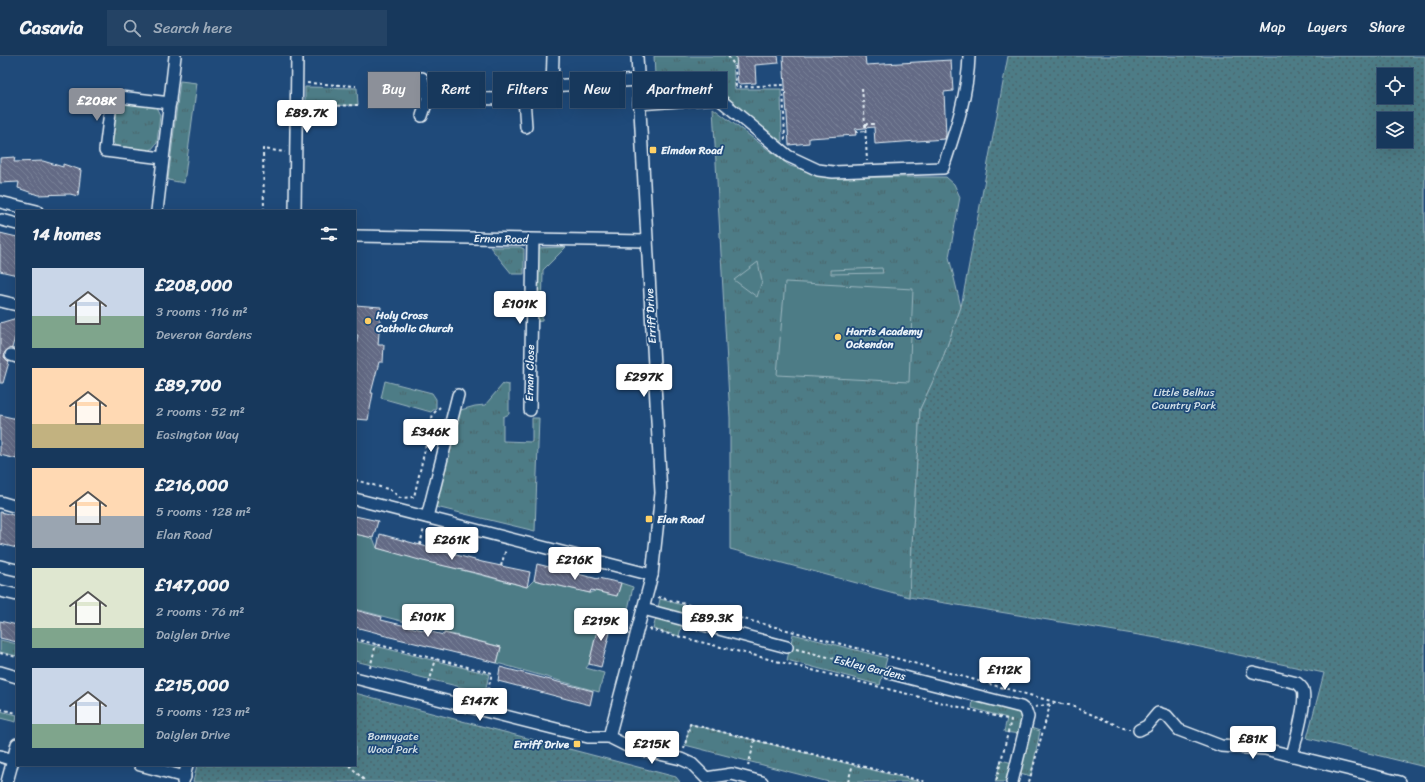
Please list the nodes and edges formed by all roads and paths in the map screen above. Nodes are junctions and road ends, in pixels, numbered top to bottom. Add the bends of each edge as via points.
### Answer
1 (175, 56) edge
2 (297, 56) edge
3 (553, 56) edge
4 (637, 56) edge
5 (728, 56) edge
6 (969, 56) edge
7 (552, 72) edge
8 (638, 72) edge
9 (422, 78) dead end
10 (633, 80) edge
11 (302, 83) dead end
12 (562, 85) edge
13 (356, 86) dead end
14 (862, 88) dead end
15 (428, 98) joint
16 (170, 102) junction
17 (358, 105) dead end
18 (727, 105) edge
19 (302, 108) dead end
20 (525, 108) edge
21 (639, 108) edge
22 (422, 116) dead end
23 (865, 124) junction
24 (874, 124) dead end
25 (526, 127) dead end
26 (865, 131) junction
27 (855, 132) dead end
28 (785, 141) dead end
29 (288, 152) dead end
30 (163, 158) junction
31 (863, 162) dead end
32 (0, 202) edge
33 (33, 210) edge
34 (156, 210) edge
35 (264, 210) edge
36 (295, 210) edge
37 (2, 220) dead end
38 (16, 224) edge
39 (356, 236) edge
40 (533, 240) junction
41 (646, 241) junction
42 (0, 301) edge
43 (16, 305) edge
44 (458, 395) dead end
45 (440, 407) dead end
46 (530, 410) dead end
47 (356, 480) edge
48 (356, 500) edge
49 (0, 502) edge
50 (16, 507) edge
51 (426, 517) junction
52 (462, 526) junction
53 (509, 538) junction
54 (420, 545) dead end
55 (455, 554) dead end
56 (0, 566) edge
57 (501, 566) dead end
58 (16, 570) edge
59 (652, 576) junction
60 (0, 591) edge
61 (16, 595) edge
62 (658, 597) dead end
63 (643, 609) junction
64 (649, 629) dead end
65 (356, 639) edge
66 (376, 644) junction
67 (787, 647) joint
68 (0, 653) edge
69 (16, 657) edge
70 (436, 659) junction
71 (370, 668) dead end
72 (0, 672) edge
73 (1253, 672) dead end
74 (889, 673) joint
75 (16, 677) edge
76 (356, 678) edge
77 (429, 683) dead end
78 (486, 698) dead end
79 (1062, 704) junction
80 (1050, 705) junction
81 (0, 708) edge
82 (1026, 712) junction
83 (16, 713) edge
84 (1139, 730) joint
85 (608, 737) junction
86 (755, 740) junction
87 (16, 748) edge
88 (684, 749) dead end
89 (0, 756) edge
90 (1292, 756) junction
91 (13, 760) junction
92 (853, 764) junction
93 (143, 766) edge
94 (188, 766) edge
95 (350, 766) edge
96 (748, 766) dead end
97 (184, 779) edge
98 (1375, 779) edge
99 (706, 780) edge
100 (913, 781) edge
101 (7, 782) edge
102 (366, 782) edge
103 (762, 782) edge
104 (848, 782) edge
105 (926, 782) edge
106 (996, 782) edge
107 (1012, 782) edge
108 (1029, 782) edge
109 (1400, 782) edge

1 - 16 street
2 - 36 street
3 - 7 street
4 - 8 street, Erriff Drive
5 - 28 path via 735,66 736,87 783,85
6 - 18 street via 964,96 943,168 833,172 818,170 788,156
9 - 15 street
10 - 12 street
11 - 13 path
14 - 23 path
15 - 22 street
16 - 30 street
16 - 30 street via 112,96 105,151
17 - 19 path
20 - 25 street
21 - 41 street, Erriff Drive
23 - 24 path
23 - 26 path
26 - 27 path
26 - 31 path via 867,161
29 - 35 path via 262,149
30 - 34 street
32 - 33 street
37 - 38 street
39 - 40 street, Ernan Road
40 - 41 street, Ernan Road
40 - 46 street, Ernan Close
41 - 59 street, Erriff Drive via 661,493
42 - 43 street
44 - 51 street
45 - 47 path via 433,414 414,497 400,498 391,490
48 - 51 street
49 - 50 street
51 - 52 street
51 - 54 path
52 - 53 street
52 - 55 path
53 - 57 path
53 - 59 street
56 - 58 street
59 - 63 street, Erriff Drive
60 - 61 street
62 - 79 path
63 - 67 street
63 - 85 street, Erriff Drive
64 - 106 path via 1011,720
65 - 66 path
66 - 70 path
66 - 71 path
67 - 74 path, Eskley Gardens
68 - 69 path
70 - 77 path
70 - 78 path via 492,673
72 - 75 street
73 - 90 street via 1297,683 1303,691 1304,698
74 - 82 street, Eskley Gardens via 1021,707
76 - 85 street via 588,737
79 - 80 path
79 - 84 path via 1126,729
80 - 82 path
80 - 108 path
81 - 83 path
82 - 107 street via 1028,717
84 - 90 street via 1147,726 1158,713 1167,716 1179,730 1220,746 1265,749
85 - 99 street via 629,748 681,759 692,764
86 - 88 path via 690,724
86 - 92 path
86 - 96 path
87 - 91 street
89 - 91 street
90 - 98 street
91 - 101 street
92 - 100 path
92 - 104 path
93 - 97 street
94 - 97 street
95 - 102 path
98 - 109 street
99 - 103 street via 732,774
100 - 105 path

